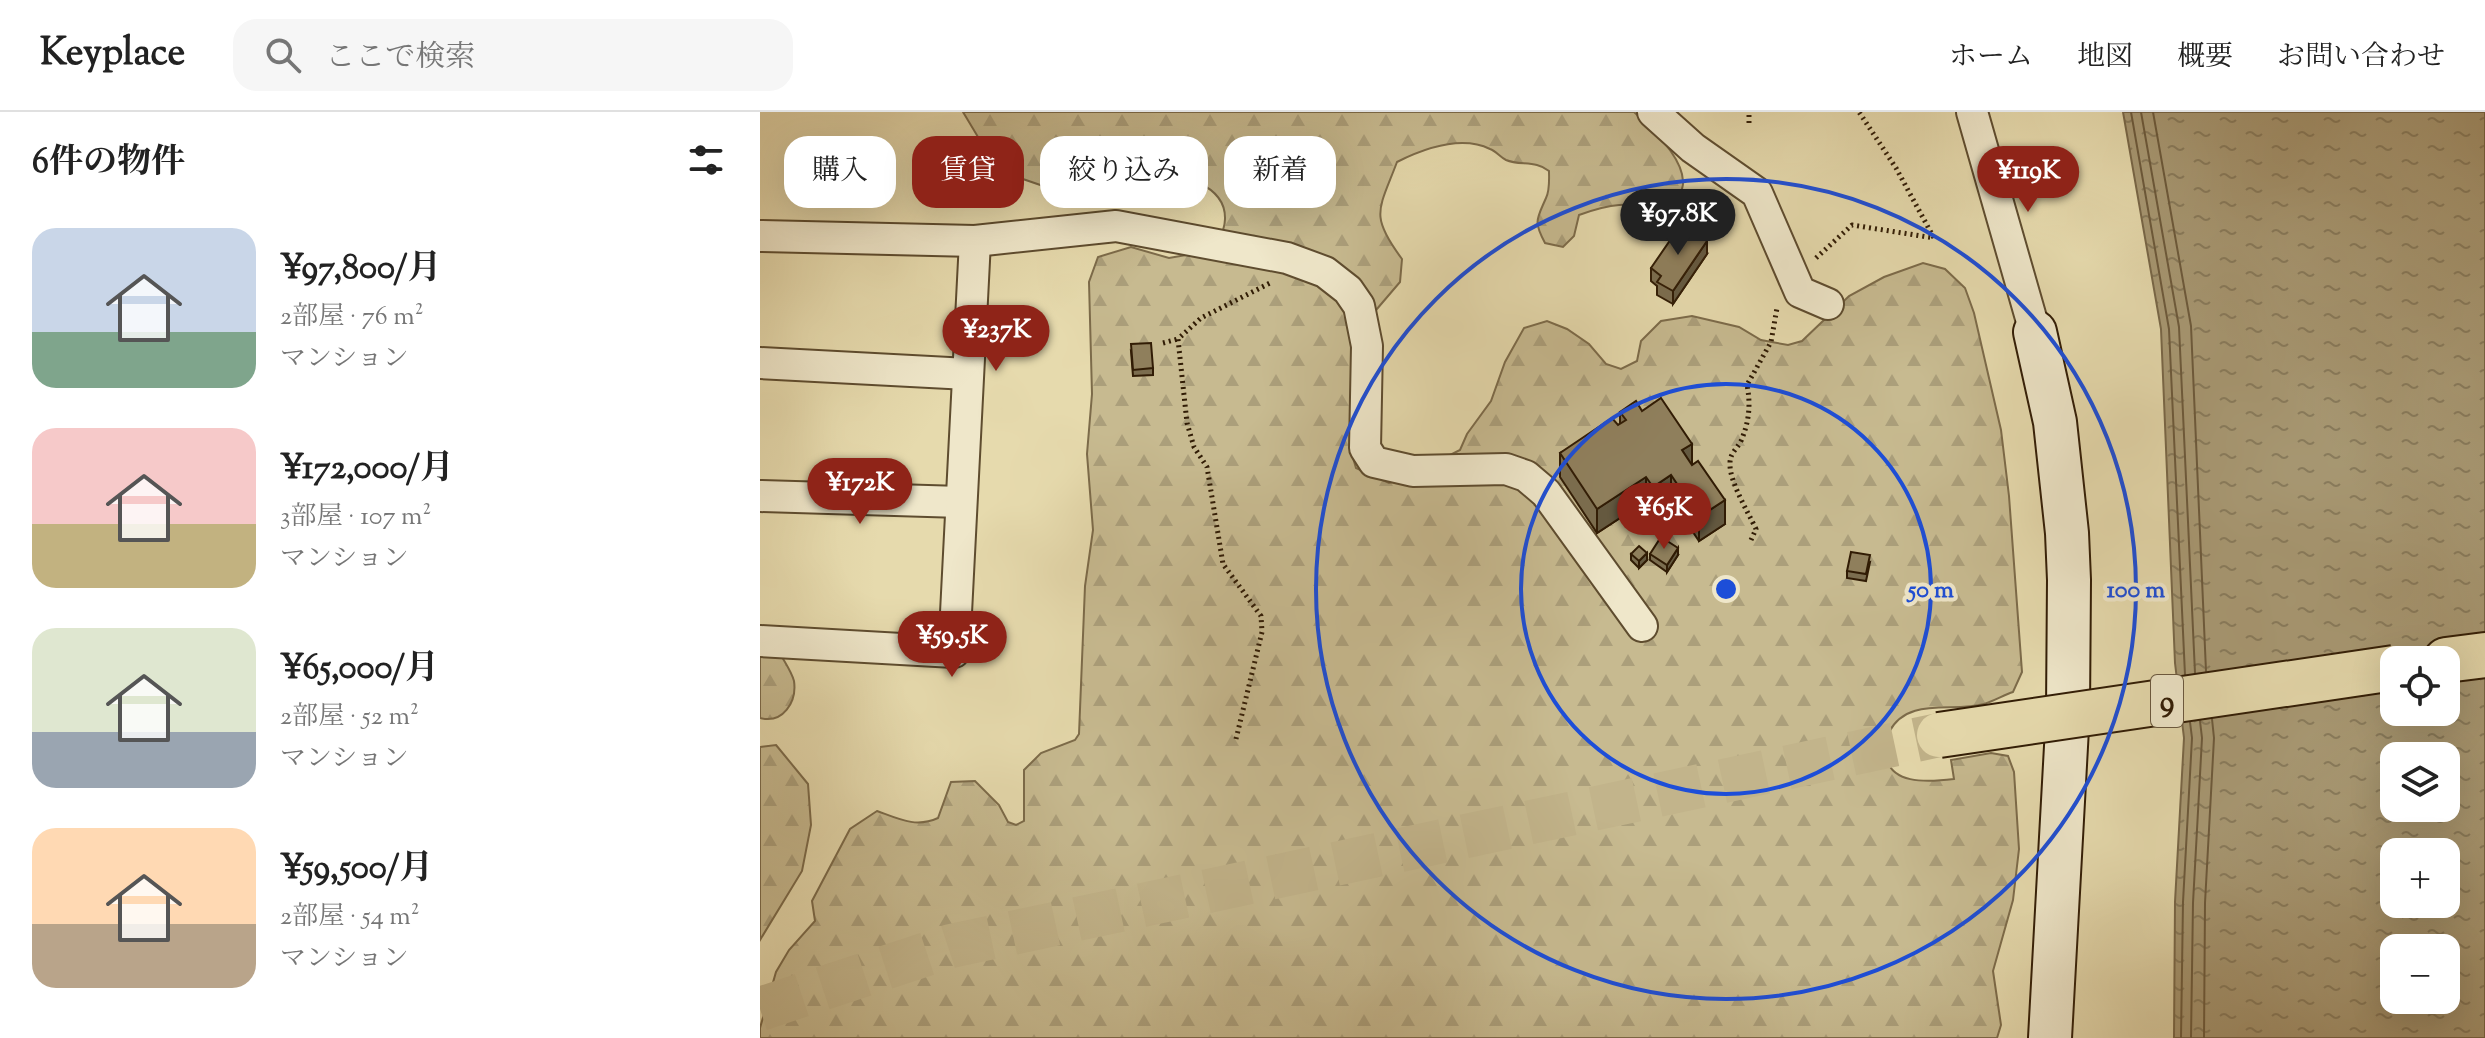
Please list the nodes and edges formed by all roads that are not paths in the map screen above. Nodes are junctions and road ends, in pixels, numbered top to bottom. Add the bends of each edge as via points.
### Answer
1 (1653, 112) edge
2 (1972, 112) edge
3 (760, 236) edge
4 (975, 241) junction
5 (1828, 304) dead end
6 (2035, 332) joint
7 (760, 363) edge
8 (968, 374) junction
9 (760, 496) edge
10 (961, 502) junction
11 (1642, 626) dead end
12 (760, 641) edge
13 (2485, 654) edge
14 (2460, 657) edge
15 (2460, 658) edge
16 (2380, 669) edge
17 (2380, 669) edge
18 (2081, 708) junction
19 (1939, 735) tunnel mouth
20 (2050, 1038) edge

1 - 5 street via 1757,193 1797,285
2 - 6 street
3 - 4 street
4 - 8 street
4 - 11 street via 1116,226 1287,258 1325,272 1359,306 1367,346 1365,448 1370,459 1413,471 1506,469 1522,474 1546,493
6 - 18 street via 2055,422
7 - 8 street
8 - 10 street
9 - 10 street
10 - 12 street via 954,652
13 - 14 street
13 - 15 highway
16 - 18 street, bridge
17 - 19 highway, 9, bridge
18 - 20 street

